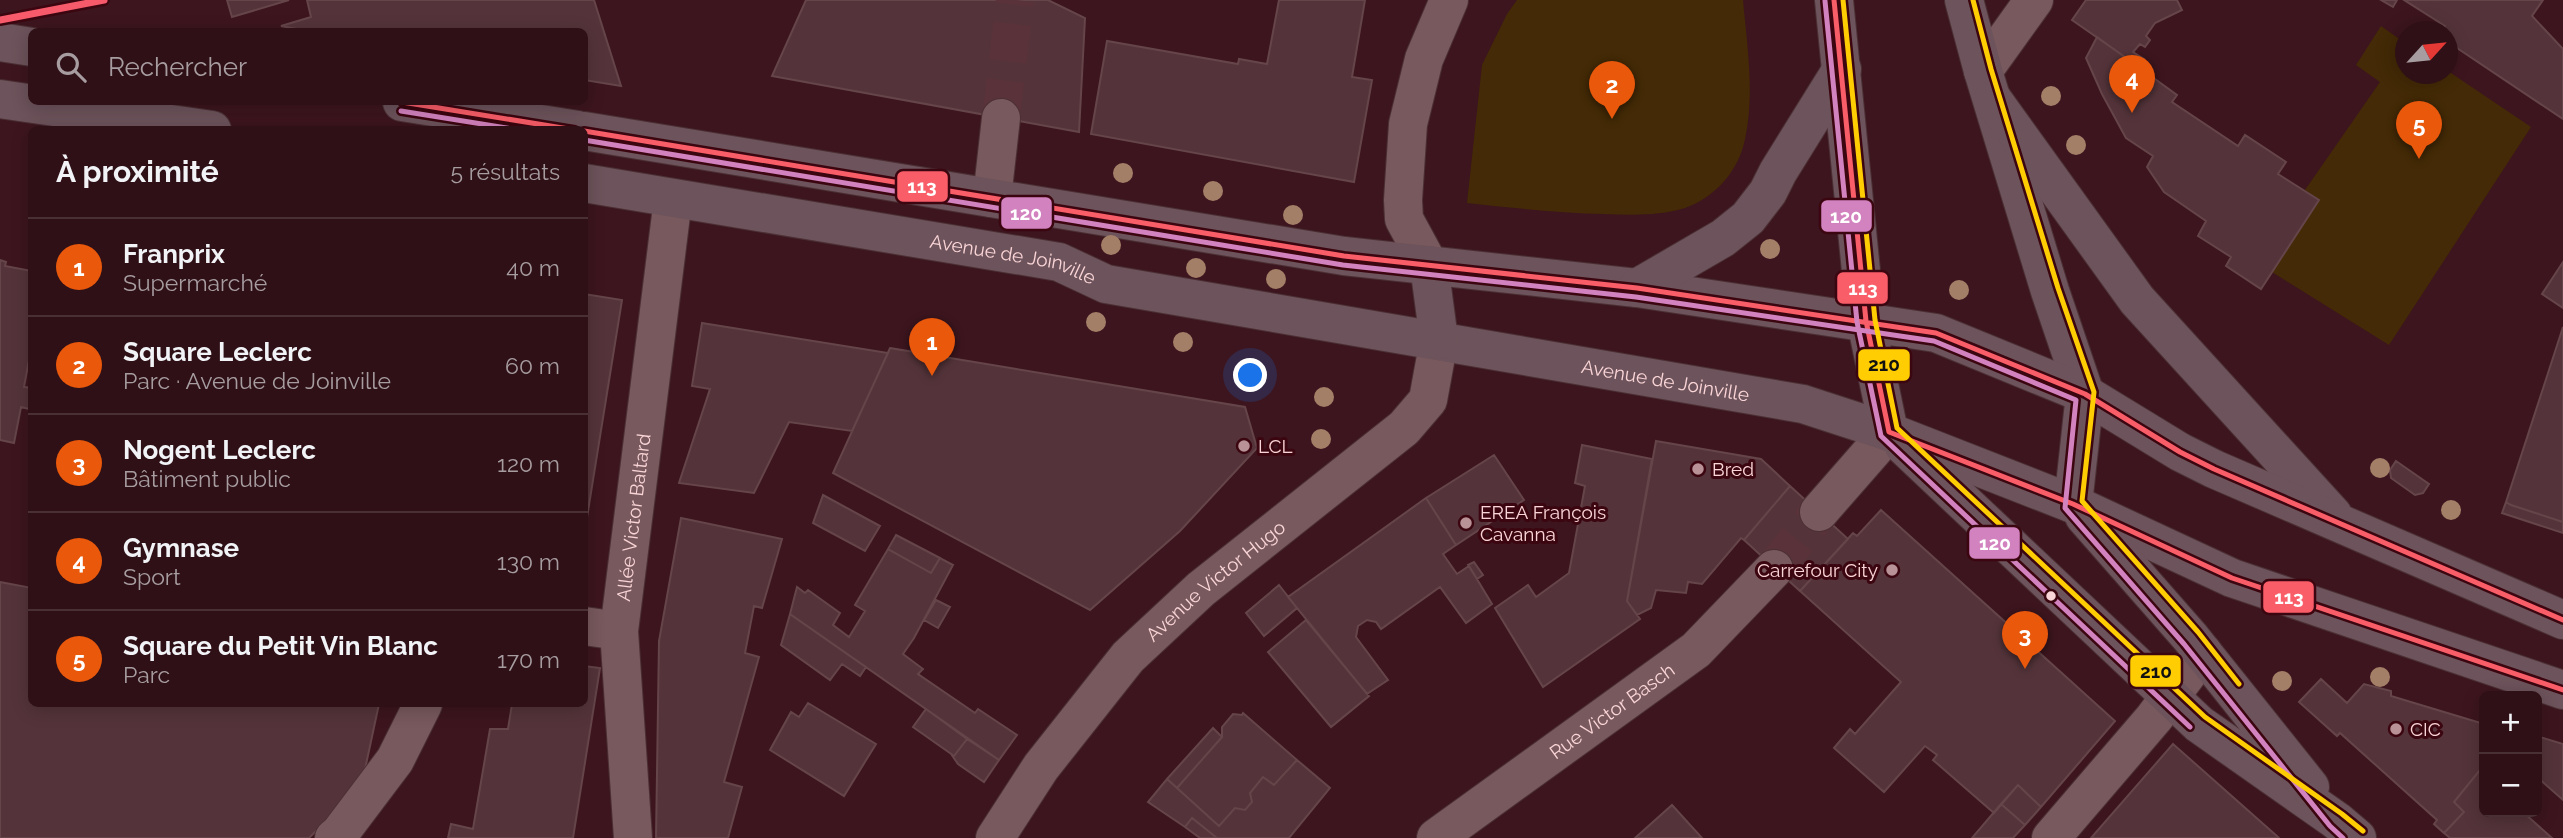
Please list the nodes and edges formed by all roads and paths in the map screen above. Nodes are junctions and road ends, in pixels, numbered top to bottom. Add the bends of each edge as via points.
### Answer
1 (1449, 0) edge
2 (1834, 0) edge
3 (1964, 0) edge
4 (2034, 0) edge
5 (0, 42) edge
6 (28, 46) edge
7 (1842, 69) junction
8 (1988, 86) junction
9 (0, 99) edge
10 (28, 103) edge
11 (41, 105) edge
12 (421, 105) edge
13 (1001, 118) tunnel mouth
14 (185, 126) edge
15 (553, 126) edge
16 (588, 132) edge
17 (588, 184) edge
18 (992, 198) junction
19 (673, 199) junction
20 (1429, 265) junction
21 (1636, 288) junction
22 (1866, 321) junction
23 (1439, 340) junction
24 (2085, 394) junction
25 (1889, 432) junction
26 (2073, 504) junction
27 (1819, 512) tunnel mouth
28 (2341, 524) junction
29 (1774, 569) tunnel mouth
30 (2213, 571) junction
31 (2563, 620) edge
32 (602, 629) edge
33 (2197, 645) junction
34 (2563, 690) edge
35 (2171, 698) junction
36 (422, 707) edge
37 (2347, 830) edge
38 (334, 838) edge
39 (633, 838) edge
40 (995, 838) edge
41 (1436, 838) edge
42 (2051, 838) edge

1 - 20 street via 1424,59 1408,124 1404,219
2 - 7 main road
3 - 8 main road
4 - 8 street
5 - 6 main road
7 - 21 main road via 1748,218 1723,238
7 - 22 main road
8 - 24 main road
8 - 28 main road via 2137,300
9 - 10 main road
11 - 14 main road
12 - 15 main road
13 - 18 street
16 - 18 main road
17 - 19 main road, Avenue de Joinville
18 - 20 main road via 1344,256
19 - 23 main road, Avenue de Joinville via 1059,262 1106,284
19 - 32 street, Allée Victor Baltard
20 - 21 main road
20 - 23 main road
21 - 22 main road
22 - 24 main road via 1936,332
22 - 25 main road
23 - 25 main road, Avenue de Joinville via 1803,404
23 - 40 street, Avenue Victor Hugo via 1428,400 1404,428 1201,589 1128,657 1041,767
24 - 26 main road
24 - 28 main road via 2180,452
25 - 26 main road, Avenue de Joinville
25 - 27 street
25 - 35 main road
26 - 30 main road, Avenue de Joinville
26 - 33 main road
28 - 31 main road
29 - 41 street, Rue Victor Basch via 1696,650
30 - 33 main road via 2191,596
30 - 34 main road, Avenue de Joinville
32 - 39 street, Allée Victor Baltard
33 - 35 street
33 - 37 main road
35 - 37 main road via 2199,724
35 - 42 street
36 - 38 street via 395,760

